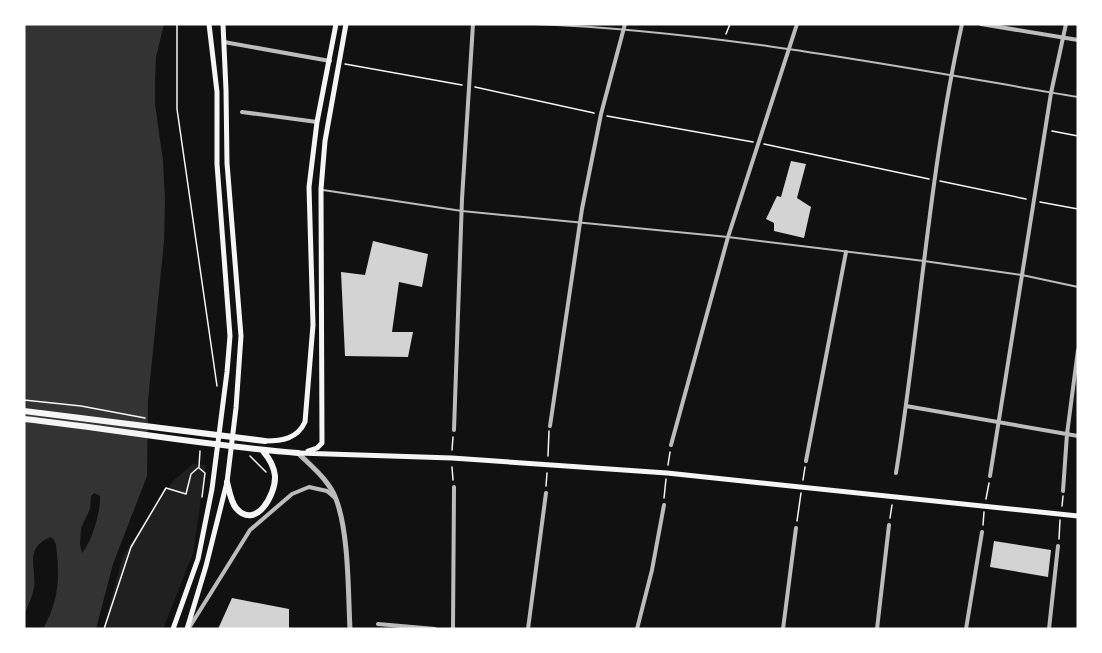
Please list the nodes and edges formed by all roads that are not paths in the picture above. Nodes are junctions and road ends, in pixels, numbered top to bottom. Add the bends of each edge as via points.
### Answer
1 (209, 24) edge
2 (223, 24) edge
3 (336, 24) edge
4 (346, 24) edge
5 (473, 24) edge
6 (535, 24) edge
7 (625, 24) edge
8 (797, 24) edge
9 (962, 24) edge
10 (981, 24) edge
11 (1066, 24) edge
12 (623, 29) junction
13 (1063, 37) junction
14 (1078, 40) edge
15 (224, 42) junction
16 (789, 50) junction
17 (330, 61) junction
18 (950, 76) junction
19 (1050, 93) junction
20 (1078, 97) edge
21 (242, 112) dead end
22 (317, 122) junction
23 (321, 189) junction
24 (462, 210) junction
25 (580, 222) junction
26 (728, 237) junction
27 (846, 252) junction
28 (924, 261) junction
29 (1022, 275) junction
30 (1078, 287) edge
31 (1078, 350) edge
32 (1077, 365) edge
33 (906, 406) junction
34 (24, 411) edge
35 (24, 419) edge
36 (999, 422) junction
37 (550, 426) dead end
38 (454, 430) dead end
39 (1067, 434) junction
40 (1078, 436) edge
41 (265, 441) joint
42 (671, 445) dead end
43 (263, 451) junction
44 (298, 453) junction
45 (806, 461) dead end
46 (896, 473) dead end
47 (990, 476) dead end
48 (227, 482) junction
49 (454, 487) dead end
50 (1063, 492) dead end
51 (546, 493) dead end
52 (336, 498) junction
53 (664, 505) dead end
54 (1078, 516) edge
55 (890, 525) dead end
56 (796, 528) dead end
57 (982, 532) dead end
58 (1058, 546) dead end
59 (378, 624) dead end
60 (173, 629) edge
61 (188, 629) edge
62 (350, 629) edge
63 (435, 629) edge
64 (453, 629) edge
65 (528, 629) edge
66 (637, 629) edge
67 (783, 629) edge
68 (877, 629) edge
69 (966, 629) edge
70 (1049, 629) edge

1 - 60 main road via 217,92 217,164 229,354 212,489 198,559
2 - 15 main road
3 - 17 main road
4 - 23 main road via 325,141
5 - 24 street
6 - 12 lane
7 - 12 street
8 - 16 street
9 - 18 street
10 - 13 street
11 - 13 street
12 - 16 lane
12 - 25 street
13 - 14 street
13 - 19 street
15 - 17 street
15 - 48 main road via 227,163 241,336
16 - 18 lane
16 - 26 street
17 - 22 main road
18 - 19 lane
18 - 28 street
19 - 20 lane
19 - 29 street
21 - 22 street
22 - 41 main road via 309,187 313,325 305,422 301,431 286,440
23 - 24 lane
23 - 44 main road via 322,443 311,451
24 - 25 lane
24 - 38 street
25 - 26 lane
25 - 37 street
26 - 27 lane
26 - 42 street
27 - 28 lane
27 - 45 street
28 - 29 lane
28 - 33 street
29 - 30 lane
29 - 36 street
31 - 32 street
32 - 39 street
33 - 36 street
33 - 46 street
34 - 41 main road
35 - 43 main road
36 - 39 street
36 - 47 street
39 - 40 street
39 - 50 street
43 - 44 main road
43 - 48 main road via 275,476 273,494 264,509 257,514 243,514 235,507
44 - 52 street via 317,470
44 - 54 main road via 452,458 667,473
48 - 61 main road
49 - 64 street
51 - 65 street
52 - 61 street via 327,491 309,487 292,494 250,530
52 - 62 street via 347,570
53 - 66 street
55 - 68 street
56 - 67 street
57 - 69 street
58 - 70 street
59 - 63 street

